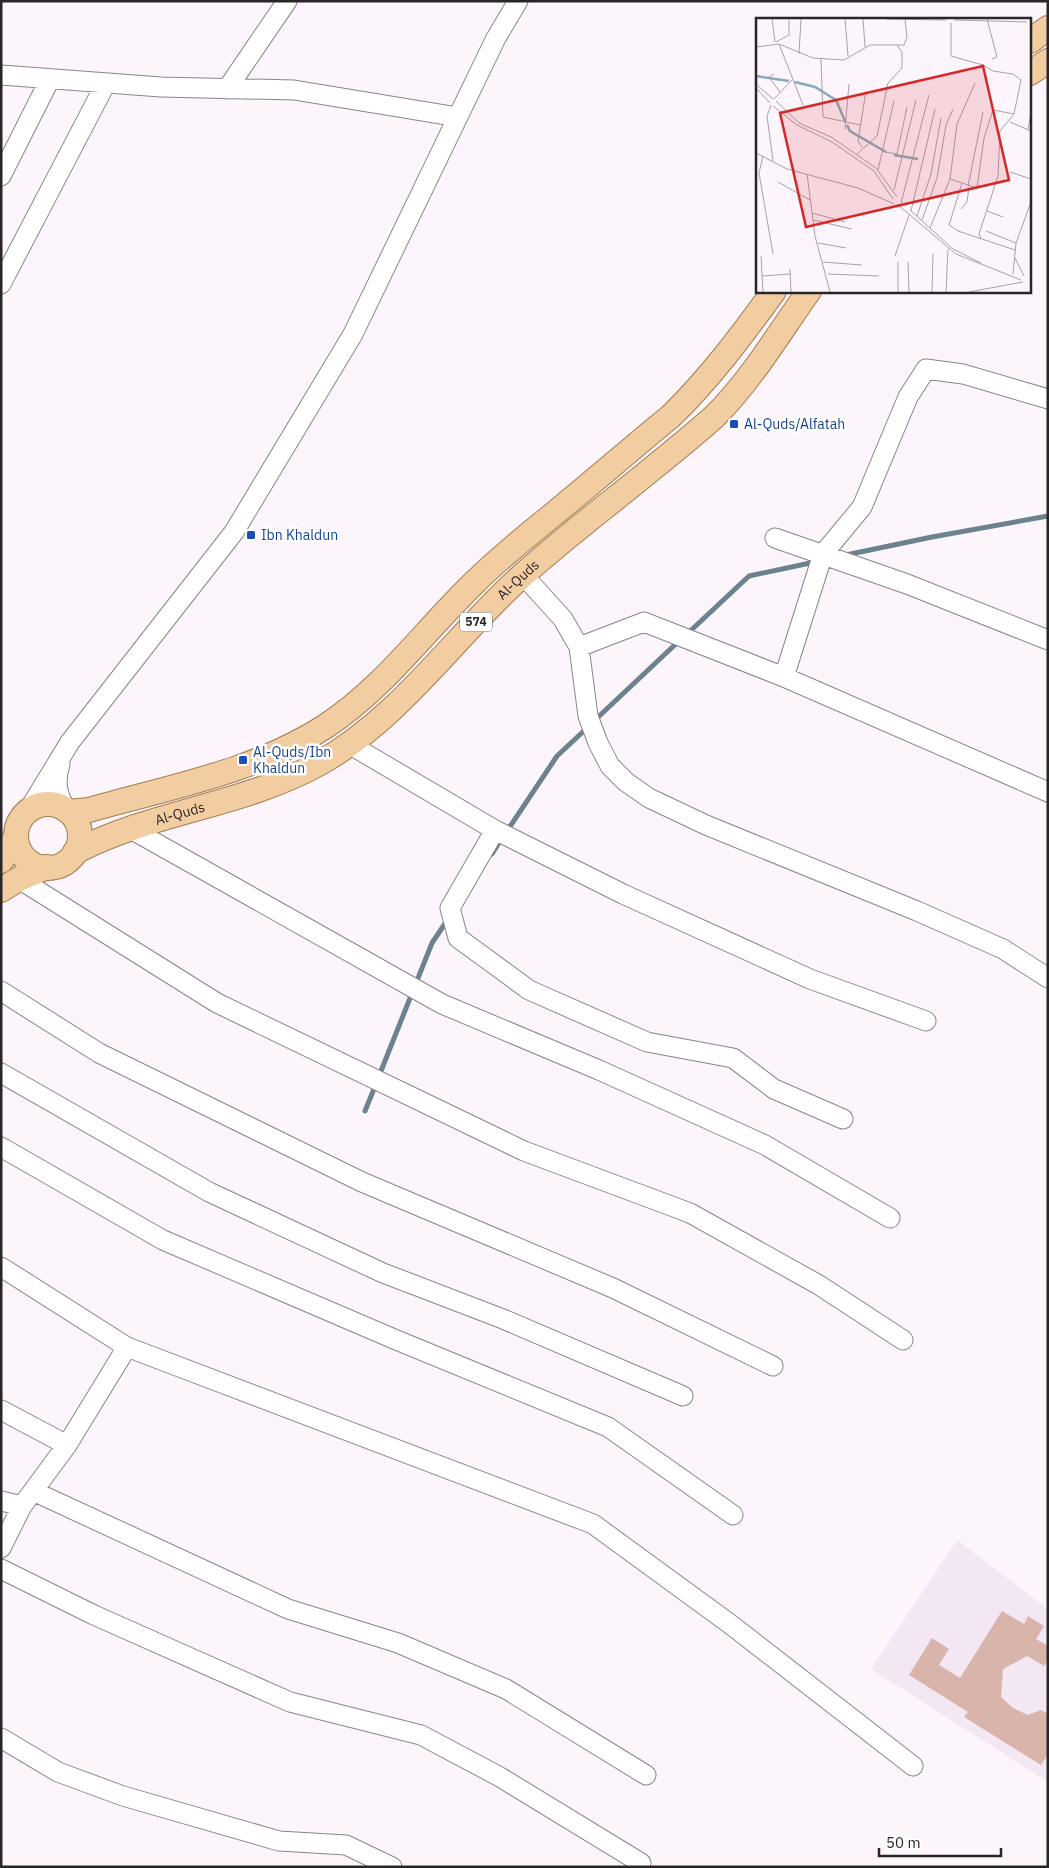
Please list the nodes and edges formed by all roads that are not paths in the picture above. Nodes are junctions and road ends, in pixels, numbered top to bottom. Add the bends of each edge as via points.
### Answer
1 (287, 1) edge
2 (518, 1) edge
3 (1048, 28) edge
4 (1032, 40) edge
5 (1048, 61) edge
6 (1032, 72) edge
7 (1, 75) edge
8 (50, 79) junction
9 (106, 83) junction
10 (227, 89) junction
11 (458, 117) junction
12 (1, 176) edge
13 (1, 284) edge
14 (773, 292) edge
15 (808, 292) edge
16 (1048, 399) edge
17 (775, 538) dead end
18 (823, 554) junction
19 (523, 575) junction
20 (1048, 640) edge
21 (578, 647) junction
22 (784, 678) junction
23 (349, 744) junction
24 (62, 755) junction
25 (1048, 792) edge
26 (28, 811) junction
27 (67, 811) junction
28 (129, 828) junction
29 (495, 830) junction
30 (16, 837) junction
31 (75, 852) junction
32 (1, 862) edge
33 (47, 867) junction
34 (10, 884) edge
35 (1048, 978) edge
36 (1, 992) edge
37 (926, 1021) dead end
38 (1, 1073) edge
39 (843, 1119) dead end
40 (1, 1147) edge
41 (890, 1218) dead end
42 (1, 1267) edge
43 (903, 1340) dead end
44 (127, 1347) junction
45 (773, 1366) dead end
46 (683, 1396) dead end
47 (1, 1410) edge
48 (67, 1445) junction
49 (28, 1499) junction
50 (1, 1502) edge
51 (733, 1515) dead end
52 (1, 1548) edge
53 (1, 1569) edge
54 (1, 1738) edge
55 (913, 1766) dead end
56 (646, 1775) dead end
57 (392, 1867) edge
58 (638, 1867) edge

1 - 10 street
2 - 11 street via 496,38
3 - 4 main road
5 - 6 main road
7 - 8 street
8 - 9 street
8 - 12 street
9 - 10 street
9 - 13 street
10 - 11 street via 294,90
11 - 24 street via 353,334 234,532
14 - 27 main road, Al-Quds / 574 via 726,356 688,400 481,576 383,681 326,726 270,756 215,776 89,810
15 - 19 main road, Al-Quds / 574 via 747,379 714,416
16 - 18 street via 963,374 926,369 908,397 862,507
17 - 18 street
18 - 20 street
18 - 22 street
19 - 21 street via 563,620
19 - 23 main road, Al-Quds / 574 via 390,713
21 - 22 street via 644,622
21 - 35 street via 588,716 610,766 626,782 649,798 706,825 1003,949
22 - 25 street
23 - 28 main road, Al-Quds / 574 via 322,762 269,787
23 - 29 street
24 - 26 street
24 - 27 street via 56,776 58,797
26 - 27 main road, 574 via 46,804
26 - 30 main road via 21,818
27 - 31 main road via 78,825 80,834
28 - 31 main road, Al-Quds / 574
28 - 41 street via 442,1004 765,1144
29 - 37 street via 623,894 810,979
29 - 39 street via 450,908 458,938 529,990 647,1042 733,1058 774,1089
30 - 32 main road
30 - 33 main road via 24,856 32,863
31 - 33 main road, 574 via 62,864
33 - 34 main road, 574
34 - 43 street via 217,1003 524,1151 690,1214 819,1285
36 - 45 street via 99,1053 362,1182 613,1288
38 - 46 street via 218,1196 383,1274 502,1319
40 - 51 street via 162,1240 608,1426
42 - 44 street
44 - 48 street
44 - 55 street via 593,1524 730,1624
47 - 48 street
48 - 49 street
49 - 50 street
49 - 52 street
49 - 56 street via 288,1609 398,1643 506,1689
53 - 58 street via 94,1615 290,1702 421,1735 509,1782 640,1863
54 - 57 street via 58,1772 123,1796 279,1841 346,1845

